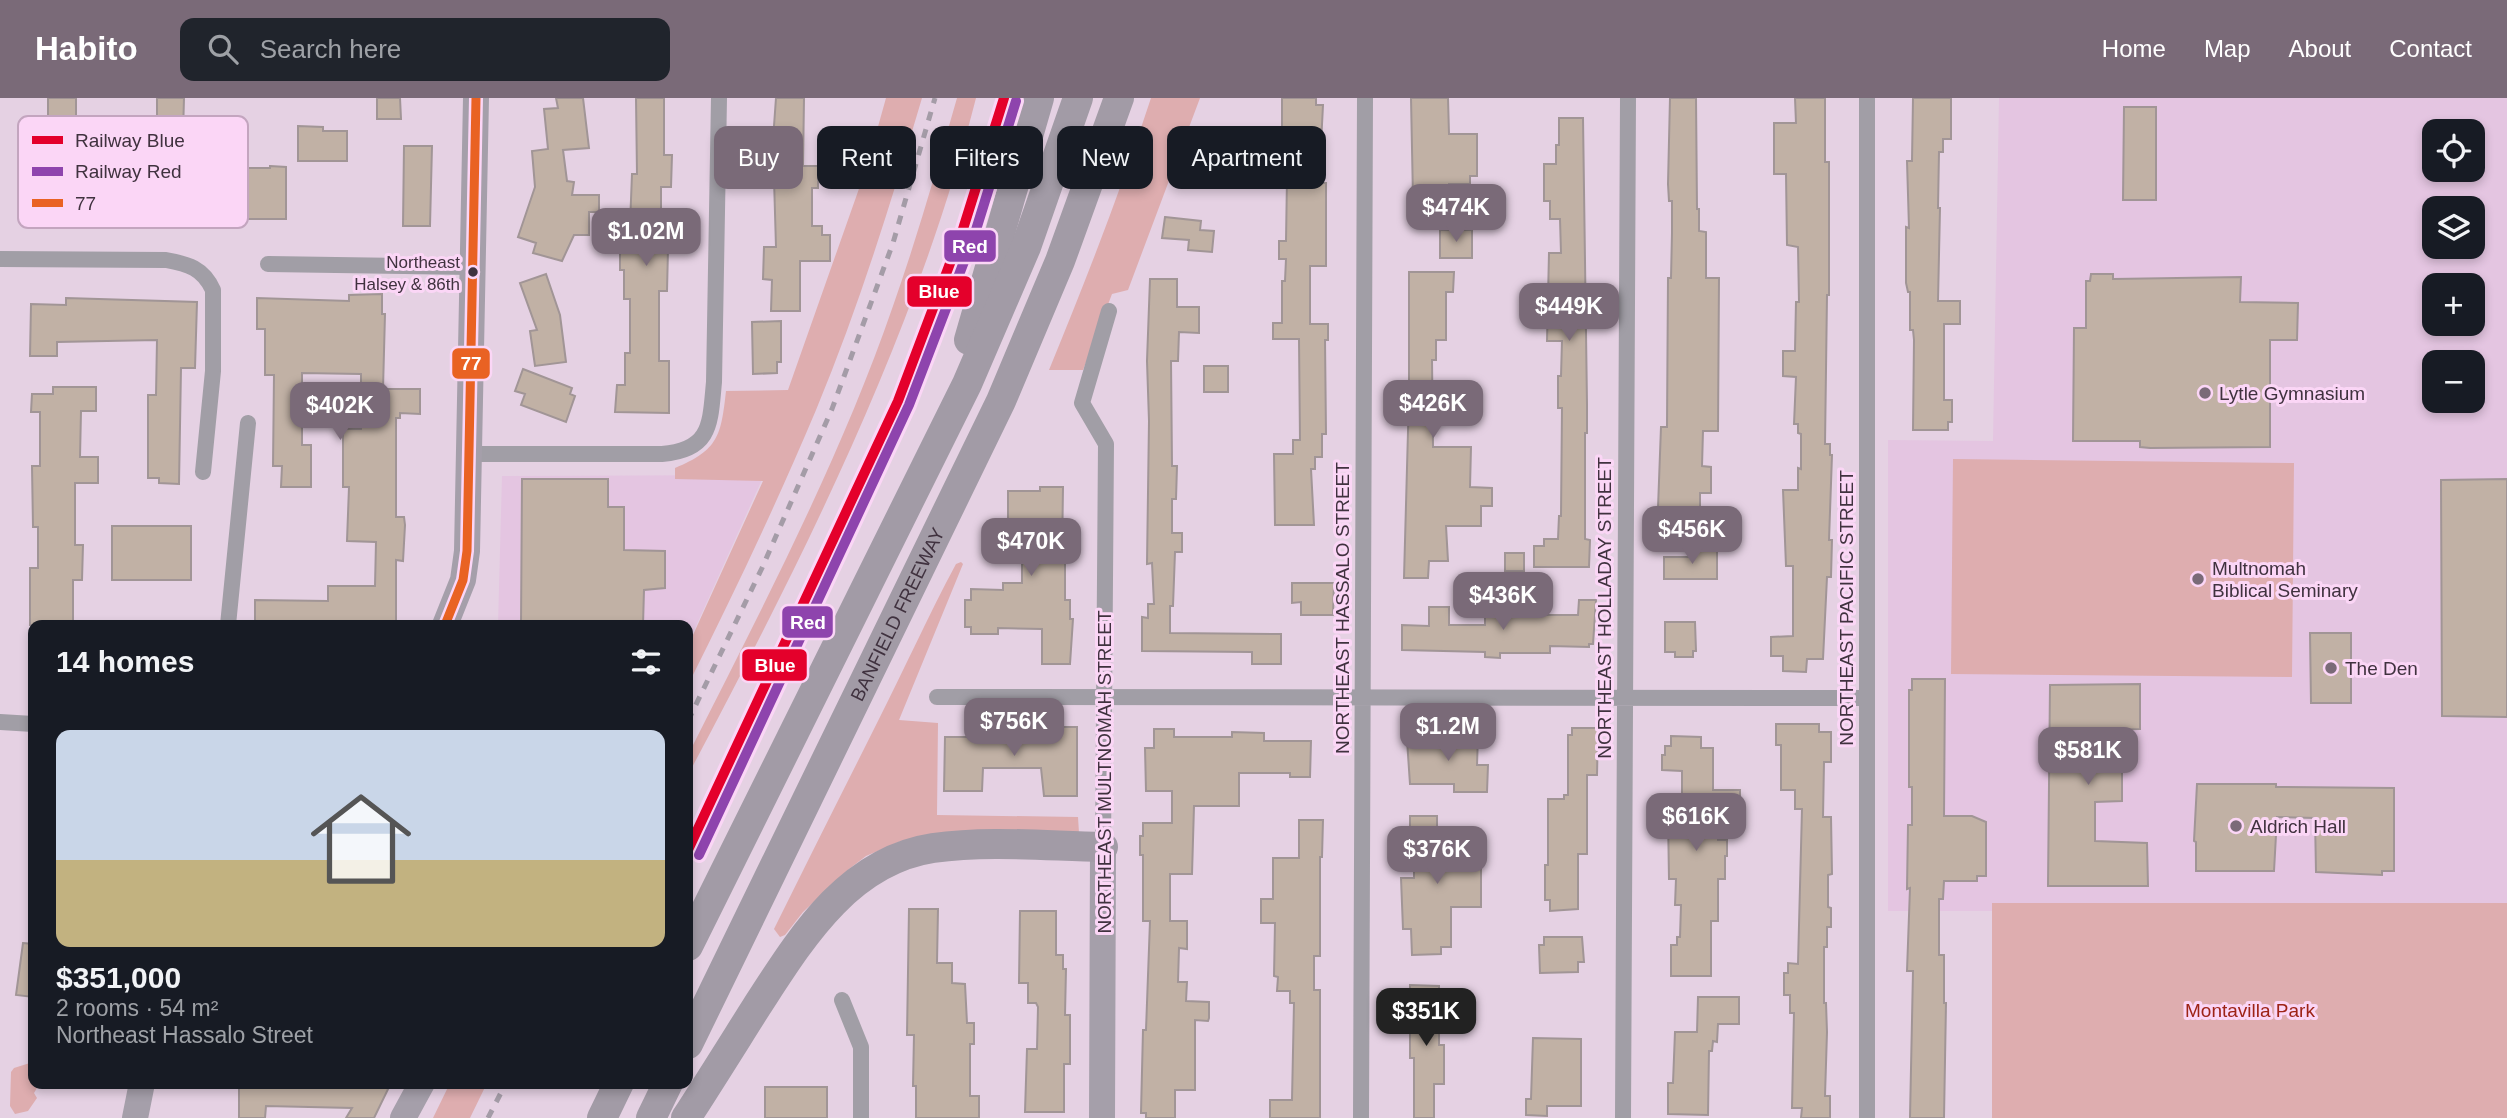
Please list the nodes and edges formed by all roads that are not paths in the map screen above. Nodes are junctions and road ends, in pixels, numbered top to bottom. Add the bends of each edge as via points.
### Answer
1 (476, 98) edge
2 (719, 98) edge
3 (1039, 98) edge
4 (1078, 98) edge
5 (1119, 98) edge
6 (1365, 98) edge
7 (1628, 98) edge
8 (1867, 98) edge
9 (0, 260) edge
10 (268, 264) dead end
11 (472, 267) junction
12 (1109, 311) dead end
13 (248, 423) dead end
14 (940, 442) junction
15 (469, 454) junction
16 (203, 472) dead end
17 (228, 620) edge
18 (447, 620) edge
19 (937, 697) dead end
20 (1104, 697) junction
21 (1363, 698) junction
22 (1867, 698) junction
23 (1624, 699) junction
24 (0, 722) edge
25 (28, 724) edge
26 (1103, 847) junction
27 (693, 936) edge
28 (842, 1000) dead end
29 (693, 1034) edge
30 (141, 1089) edge
31 (419, 1089) edge
32 (616, 1089) edge
33 (665, 1089) edge
34 (135, 1118) edge
35 (403, 1118) edge
36 (602, 1118) edge
37 (652, 1118) edge
38 (685, 1118) edge
39 (861, 1118) edge
40 (1102, 1118) edge
41 (1361, 1118) edge
42 (1623, 1118) edge
43 (1867, 1118) edge

1 - 11 main road
2 - 15 street via 714,382 709,428 696,445 662,454
3 - 14 highway
4 - 14 highway, BANFIELD FREEWAY via 1026,247
5 - 29 highway, BANFIELD FREEWAY via 1060,261 1001,401
6 - 21 street, NORTHEAST HASSALO STREET
7 - 23 street, NORTHEAST HOLLADAY STREET
8 - 22 street, NORTHEAST PACIFIC STREET
9 - 16 street via 166,260 198,269 207,278 213,290 213,371
10 - 11 street
11 - 15 main road
12 - 20 street, NORTHEAST MULTNOMAH STREET via 1082,403 1106,444
13 - 17 street
14 - 27 highway, BANFIELD FREEWAY
15 - 18 main road via 467,551 461,587
19 - 20 street
20 - 21 street
20 - 26 street, NORTHEAST MULTNOMAH STREET
21 - 23 street
21 - 41 street, NORTHEAST HASSALO STREET
22 - 23 street
22 - 43 street, NORTHEAST PACIFIC STREET
23 - 42 street, NORTHEAST HOLLADAY STREET
24 - 25 street
26 - 38 highway via 931,848 900,857 868,875 844,891 796,945
26 - 40 main road, NORTHEAST MULTNOMAH STREET
28 - 39 street via 861,1047
30 - 34 main road
31 - 35 main road
32 - 36 highway
33 - 37 highway

